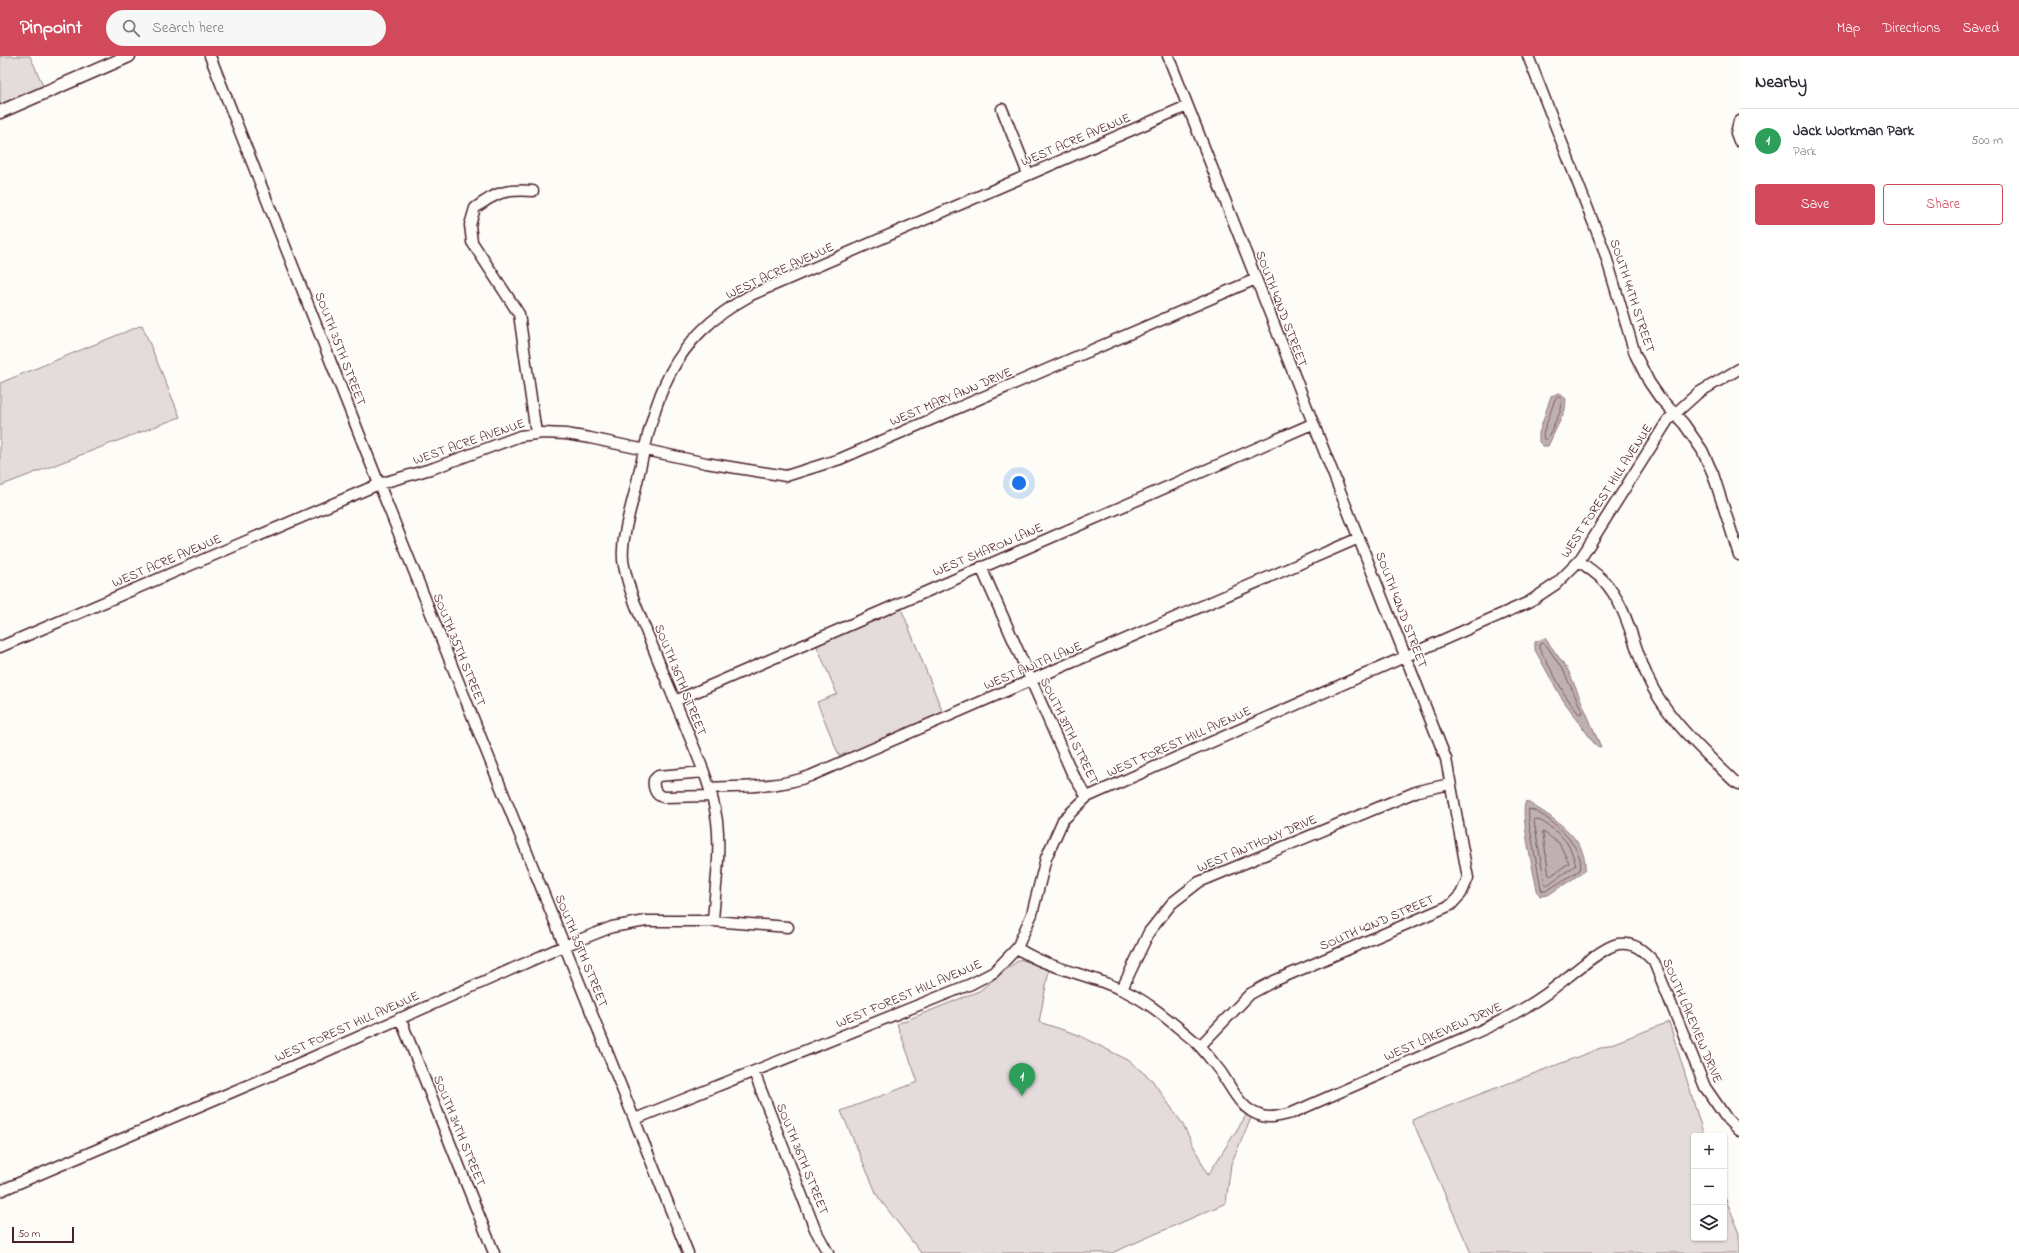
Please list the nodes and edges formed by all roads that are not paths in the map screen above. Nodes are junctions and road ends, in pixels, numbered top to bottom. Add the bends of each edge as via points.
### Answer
1 (129, 56) edge
2 (210, 56) edge
3 (1168, 56) edge
4 (1528, 56) edge
5 (110, 60) edge
6 (1187, 106) junction
7 (1002, 109) dead end
8 (0, 112) edge
9 (1739, 121) edge
10 (1737, 137) edge
11 (1028, 174) junction
12 (532, 191) dead end
13 (1256, 279) junction
14 (1739, 369) edge
15 (1674, 415) junction
16 (1312, 424) junction
17 (536, 433) junction
18 (644, 450) junction
19 (379, 484) junction
20 (1359, 538) junction
21 (1739, 555) edge
22 (1579, 561) junction
23 (981, 567) junction
24 (0, 646) edge
25 (1405, 657) junction
26 (1030, 681) junction
27 (675, 701) junction
28 (704, 772) junction
29 (1450, 784) junction
30 (1739, 784) edge
31 (711, 792) junction
32 (1087, 797) junction
33 (713, 921) junction
34 (788, 927) dead end
35 (1633, 945) joint
36 (564, 946) junction
37 (1017, 948) junction
38 (1122, 989) junction
39 (400, 1018) junction
40 (1200, 1046) junction
41 (754, 1072) junction
42 (635, 1119) junction
43 (1739, 1131) edge
44 (0, 1191) edge
45 (494, 1253) edge
46 (688, 1253) edge
47 (828, 1253) edge

1 - 5 street
2 - 19 street, SOUTH 35TH STREET
3 - 6 street, SOUTH 42ND STREET
4 - 15 street, SOUTH 44TH STREET via 1601,244 1635,354 1649,382
5 - 8 street
6 - 11 street, WEST ACRE AVENUE
6 - 13 street, SOUTH 42ND STREET
7 - 11 street
9 - 10 street
11 - 18 street, WEST ACRE AVENUE via 751,295 720,314 693,339 667,377
12 - 17 street via 511,189 490,197 475,208 470,225 472,242 519,314
13 - 16 street, SOUTH 42ND STREET
13 - 18 street, WEST MARY ANN DRIVE via 840,459 786,476
14 - 15 street, WEST FOREST HILL AVENUE via 1698,393
15 - 21 street, SOUTH 44TH STREET via 1684,424 1702,450 1713,474
15 - 22 street, WEST FOREST HILL AVENUE via 1643,458
16 - 20 street, SOUTH 42ND STREET
16 - 23 street, WEST SHARON LANE
17 - 18 street, WEST ACRE AVENUE via 566,434
17 - 19 street, WEST ACRE AVENUE
18 - 27 street, SOUTH 36TH STREET via 625,534 623,564 634,603
19 - 24 street, WEST ACRE AVENUE
19 - 36 street, SOUTH 35TH STREET
20 - 25 street, SOUTH 42ND STREET
20 - 26 street, WEST ANITA LANE
22 - 25 street, WEST FOREST HILL AVENUE via 1556,584 1530,602
22 - 30 street via 1603,581 1614,596 1653,690 1674,719
23 - 26 street, SOUTH 39TH STREET
23 - 27 street, WEST SHARON LANE
25 - 29 street, SOUTH 42ND STREET via 1446,759
25 - 32 street, WEST FOREST HILL AVENUE
26 - 31 street, WEST ANITA LANE via 798,781
26 - 32 street, SOUTH 39TH STREET via 1072,773
27 - 28 street, SOUTH 36TH STREET
28 - 31 street, SOUTH 36TH STREET
28 - 31 street, WEST ANITA LANE via 658,776 654,780 654,788 658,795 663,797
29 - 38 street, WEST ANTHONY DRIVE via 1418,791 1199,882 1172,903 1149,932
29 - 40 street, SOUTH 42ND STREET via 1468,878 1461,894 1451,905 1274,981 1250,994
31 - 33 street, SOUTH 36TH STREET via 717,822 718,847
32 - 37 street, WEST FOREST HILL AVENUE via 1063,820 1046,858 1032,914
33 - 34 street, WEST FOREST HILL AVENUE
33 - 36 street, WEST FOREST HILL AVENUE via 646,921 622,924
35 - 40 street, WEST LAKEVIEW DRIVE via 1618,944 1601,951 1569,978 1500,1022 1299,1110 1274,1117 1262,1116 1242,1104
35 - 43 street, SOUTH LAKEVIEW DRIVE via 1644,950 1654,962 1705,1087 1727,1119
36 - 39 street, WEST FOREST HILL AVENUE
36 - 42 street, SOUTH 35TH STREET
37 - 38 street via 1047,965
37 - 41 street, WEST FOREST HILL AVENUE via 994,972 971,984
38 - 40 street via 1159,1012
39 - 44 street, WEST FOREST HILL AVENUE
39 - 45 street, SOUTH 34TH STREET
41 - 42 street, WEST FOREST HILL AVENUE
41 - 47 street, SOUTH 36TH STREET via 815,1229
42 - 46 street, SOUTH 35TH STREET

